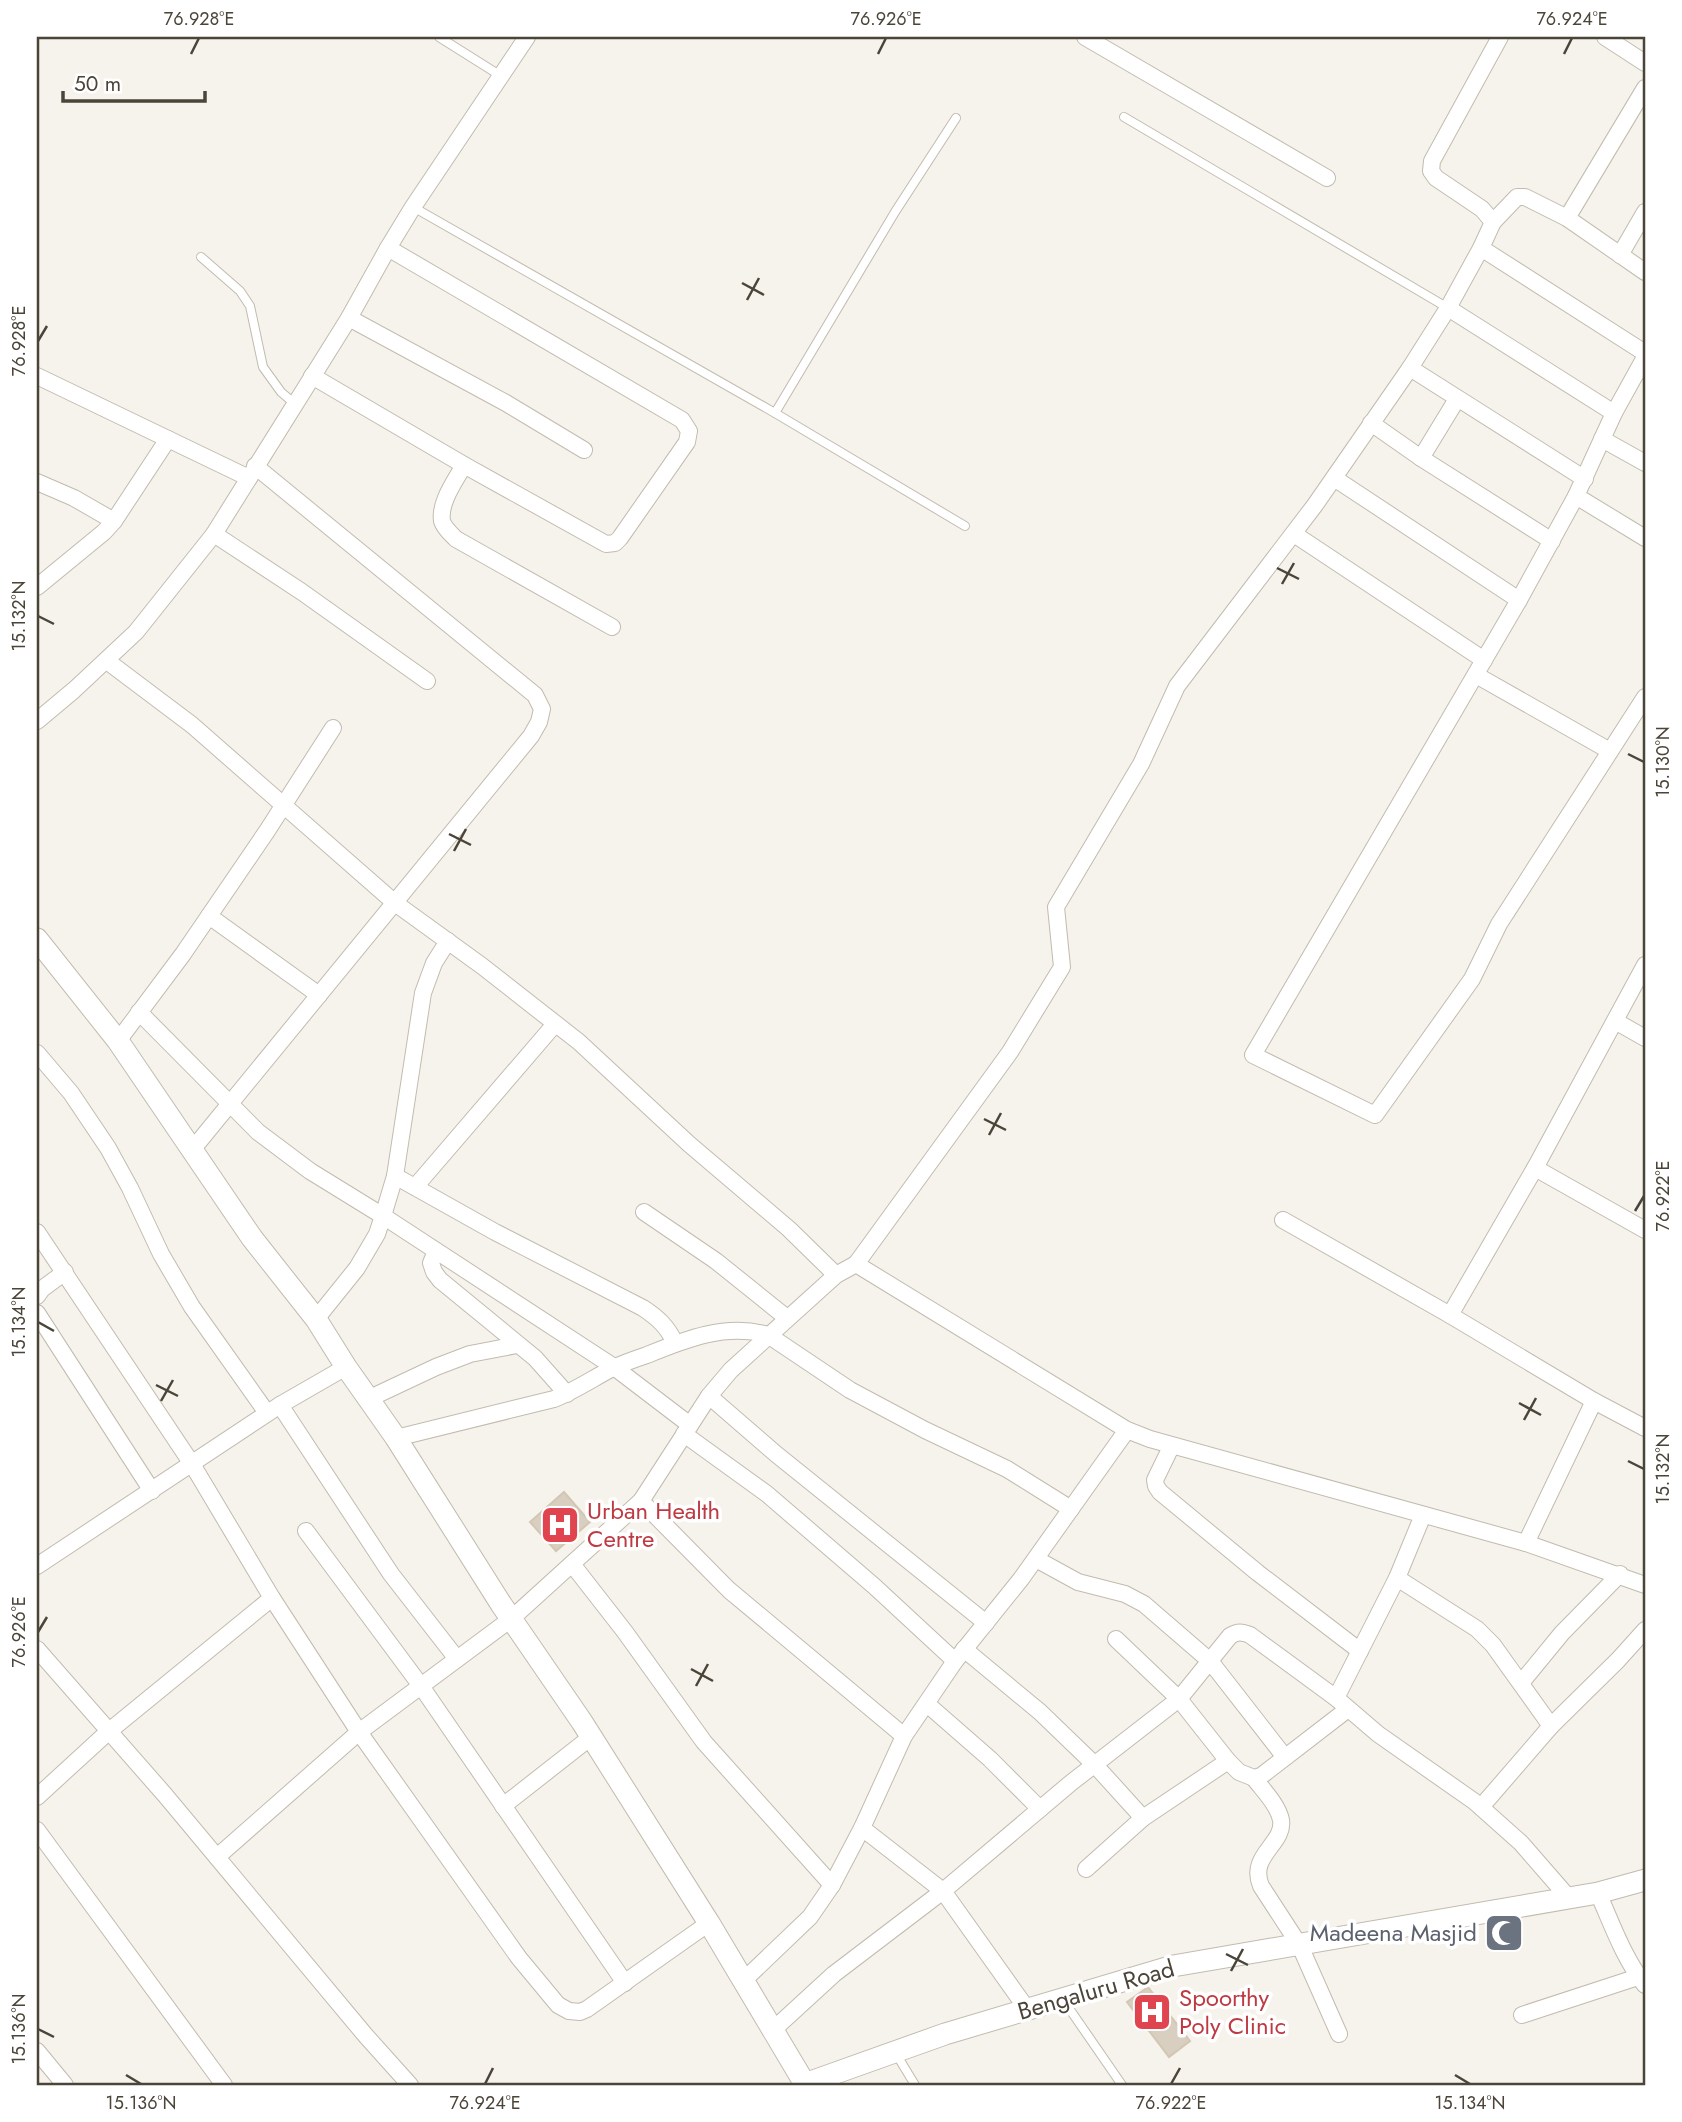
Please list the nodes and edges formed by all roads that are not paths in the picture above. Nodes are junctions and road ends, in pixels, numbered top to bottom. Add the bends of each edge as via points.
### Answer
1 (439, 37) edge
2 (527, 37) edge
3 (1085, 37) edge
4 (1500, 37) edge
5 (1605, 37) edge
6 (1645, 63) edge
7 (501, 76) junction
8 (1645, 88) edge
9 (1124, 117) dead end
10 (956, 118) dead end
11 (1327, 178) dead end
12 (413, 207) junction
13 (1645, 212) edge
14 (1567, 218) junction
15 (1493, 222) junction
16 (388, 248) junction
17 (1481, 248) junction
18 (1620, 255) junction
19 (201, 257) dead end
20 (1645, 272) edge
21 (1448, 308) junction
22 (349, 318) junction
23 (1645, 355) edge
24 (1410, 368) junction
25 (37, 376) edge
26 (312, 376) junction
27 (1639, 381) edge
28 (1457, 399) junction
29 (295, 404) junction
30 (775, 413) junction
31 (1614, 413) junction
32 (1371, 423) junction
33 (168, 439) junction
34 (1602, 439) junction
35 (584, 450) dead end
36 (1421, 458) junction
37 (1645, 463) edge
38 (464, 465) junction
39 (252, 472) junction
40 (1334, 478) junction
41 (1585, 479) junction
42 (37, 482) edge
43 (1576, 496) junction
44 (114, 521) junction
45 (965, 526) dead end
46 (214, 534) junction
47 (1294, 534) junction
48 (1645, 538) edge
49 (1552, 541) junction
50 (37, 587) edge
51 (1520, 600) junction
52 (612, 628) dead end
53 (107, 661) junction
54 (1480, 668) junction
55 (427, 681) dead end
56 (1645, 697) edge
57 (37, 721) edge
58 (333, 728) dead end
59 (1609, 751) junction
60 (284, 805) junction
61 (394, 903) junction
62 (209, 916) junction
63 (37, 939) edge
64 (448, 941) junction
65 (1645, 965) edge
66 (319, 995) junction
67 (139, 1012) junction
68 (1615, 1021) junction
69 (555, 1024) junction
70 (1645, 1038) edge
71 (118, 1041) junction
72 (37, 1053) edge
73 (231, 1103) junction
74 (192, 1150) junction
75 (1535, 1168) junction
76 (395, 1176) junction
77 (415, 1187) junction
78 (644, 1212) dead end
79 (383, 1216) junction
80 (1283, 1220) dead end
81 (1645, 1230) edge
82 (37, 1232) edge
83 (436, 1251) junction
84 (856, 1264) junction
85 (65, 1272) junction
86 (836, 1275) junction
87 (37, 1296) edge
88 (37, 1313) edge
89 (1450, 1315) junction
90 (787, 1318) junction
91 (316, 1319) junction
92 (768, 1335) junction
93 (675, 1343) junction
94 (517, 1345) junction
95 (346, 1367) junction
96 (614, 1367) junction
97 (567, 1394) junction
98 (709, 1396) junction
99 (368, 1399) junction
100 (1594, 1401) junction
101 (274, 1409) junction
102 (1645, 1428) edge
103 (687, 1429) junction
104 (1127, 1430) junction
105 (396, 1438) junction
106 (1171, 1447) junction
107 (192, 1464) junction
108 (152, 1491) junction
109 (641, 1501) junction
110 (1071, 1508) junction
111 (1423, 1515) junction
112 (306, 1531) dead end
113 (1526, 1543) junction
114 (1036, 1559) junction
115 (572, 1564) junction
116 (37, 1566) edge
117 (1620, 1574) junction
118 (1397, 1578) junction
119 (1645, 1585) edge
120 (272, 1598) junction
121 (511, 1619) junction
122 (986, 1623) junction
123 (1645, 1630) edge
124 (1116, 1639) dead end
125 (37, 1649) edge
126 (1360, 1651) junction
127 (959, 1655) junction
128 (457, 1659) junction
129 (1210, 1661) junction
130 (1521, 1683) junction
131 (421, 1686) junction
132 (1179, 1699) junction
133 (1342, 1703) junction
134 (927, 1704) junction
135 (1551, 1726) junction
136 (108, 1732) junction
137 (359, 1732) junction
138 (904, 1736) junction
139 (591, 1738) junction
140 (1284, 1756) junction
141 (1228, 1761) junction
142 (1095, 1765) junction
143 (1254, 1778) junction
144 (37, 1797) edge
145 (503, 1806) junction
146 (1481, 1807) junction
147 (1040, 1809) junction
148 (1143, 1818) junction
149 (862, 1828) junction
150 (37, 1830) edge
151 (217, 1857) junction
152 (1086, 1869) dead end
153 (1645, 1880) edge
154 (832, 1885) junction
155 (943, 1891) junction
156 (1598, 1893) junction
157 (1568, 1897) junction
158 (709, 1923) junction
159 (1300, 1946) junction
160 (743, 1981) junction
161 (1642, 1981) edge
162 (625, 1983) junction
163 (1062, 1999) junction
164 (1027, 2009) junction
165 (1522, 2015) dead end
166 (773, 2030) junction
167 (1339, 2034) dead end
168 (37, 2051) edge
169 (895, 2052) junction
170 (65, 2085) edge
171 (224, 2085) edge
172 (411, 2085) edge
173 (804, 2085) edge
174 (915, 2085) edge
175 (1122, 2085) edge

1 - 7 lane
2 - 7 street
3 - 11 street
4 - 15 street via 1432,161 1431,171
5 - 6 street
7 - 12 street
8 - 14 street
9 - 21 lane
10 - 30 lane
12 - 16 street
12 - 30 lane
13 - 18 street
14 - 15 street via 1532,199 1517,197
14 - 18 street
15 - 17 street
16 - 22 street
16 - 38 street via 658,405 689,430 687,442 615,543 595,539
17 - 21 street
17 - 23 street
18 - 20 street
19 - 29 lane via 240,291 250,306 263,367
21 - 24 street
21 - 31 street
22 - 26 street
22 - 35 street
23 - 27 street
24 - 28 street
24 - 32 street
25 - 33 street
26 - 29 street
26 - 38 street
27 - 31 street
28 - 36 street
28 - 41 street
29 - 39 street
30 - 45 lane
31 - 34 street
32 - 36 street
32 - 40 street
33 - 39 street
33 - 44 street
34 - 37 street
34 - 41 street
36 - 49 street
38 - 52 street via 442,511 442,524 449,532
39 - 46 street
39 - 61 street via 535,695 542,709 531,736
40 - 47 street
40 - 51 street
41 - 43 street
42 - 44 street
43 - 48 street
43 - 49 street
44 - 50 street
46 - 53 street
46 - 55 street
47 - 54 street
47 - 84 street via 1177,686 1141,764 1056,907 1062,967 1049,989 1010,1052
49 - 51 street
51 - 54 street
53 - 57 street
53 - 60 street via 192,725
54 - 59 street
54 - 59 street via 1253,1055 1375,1115 1472,979 1499,924
56 - 59 street
58 - 60 street
60 - 61 street
60 - 62 street
61 - 64 street
61 - 66 street
62 - 66 street
62 - 67 street
63 - 71 street
64 - 69 street
64 - 76 street via 424,993
65 - 68 street
66 - 73 street
67 - 71 street
67 - 73 street
68 - 70 street
68 - 75 street
69 - 77 street
69 - 86 street
71 - 74 street
72 - 101 street via 108,1148 192,1307
73 - 74 street
73 - 79 street via 279,1148
74 - 91 street via 252,1238
75 - 81 street
75 - 89 street
76 - 77 street
76 - 79 street
77 - 93 street via 643,1308 667,1327
78 - 90 street via 716,1261
79 - 83 street
79 - 91 street via 357,1268
80 - 89 street
82 - 85 street
83 - 94 street via 431,1263 434,1272
83 - 96 street
84 - 86 street
84 - 104 street
85 - 87 street
85 - 107 street
86 - 90 street
88 - 108 street
89 - 100 street
90 - 92 street
91 - 95 street
92 - 93 street via 739,1330
92 - 98 street
92 - 110 street via 850,1390 1007,1469
93 - 96 street
94 - 97 street
94 - 99 street via 470,1354
95 - 99 street
95 - 101 street
96 - 97 street
96 - 103 street
97 - 105 street
98 - 103 street
98 - 122 street
99 - 105 street
100 - 102 street
100 - 113 street
101 - 107 street
101 - 128 street
103 - 109 street
103 - 127 street
104 - 106 street
104 - 110 street
105 - 121 street
106 - 111 street
106 - 126 street via 1155,1480 1160,1492
107 - 108 street
107 - 120 street
108 - 116 street
109 - 115 street
109 - 138 street via 729,1590
110 - 114 street
111 - 113 street
111 - 118 street
112 - 131 street
113 - 117 street
114 - 122 street
114 - 129 street via 1078,1582 1144,1604
115 - 121 street
115 - 154 street via 704,1742
117 - 119 street
117 - 130 street
118 - 126 street
118 - 130 street via 1477,1629
120 - 136 street
120 - 137 street
121 - 128 street
121 - 139 street
122 - 127 street
123 - 135 street
124 - 132 street
125 - 136 street
126 - 133 street
127 - 134 street
127 - 142 street via 1040,1712
128 - 131 street
129 - 132 street
129 - 133 street via 1230,1636 1243,1632
129 - 140 street
130 - 135 street
131 - 137 street
131 - 145 street
132 - 141 street
132 - 142 street
133 - 140 street
133 - 146 street
134 - 138 street
134 - 147 street
135 - 146 street
136 - 144 street
136 - 151 street
137 - 151 street
137 - 162 street via 519,1958 558,2005 580,2012
138 - 149 street
139 - 145 street
139 - 158 street
140 - 143 street
141 - 143 street
141 - 148 street
142 - 147 street
142 - 148 street
143 - 159 street via 1276,1809 1281,1825 1261,1860 1257,1878
145 - 162 street
146 - 157 street via 1521,1843
147 - 155 street
148 - 152 street
149 - 154 street
149 - 155 street
150 - 171 street
151 - 172 street
153 - 156 street, Bengaluru Road
154 - 160 street via 810,1917
155 - 164 street
155 - 166 street via 834,1974
156 - 157 street, Bengaluru Road
156 - 161 street
157 - 159 street, Bengaluru Road
158 - 160 street
158 - 162 street
159 - 163 street, Bengaluru Road via 1173,1966
159 - 167 street
160 - 166 street
161 - 165 street
163 - 164 street, Bengaluru Road
163 - 175 lane
164 - 169 street, Bengaluru Road
166 - 173 street
168 - 170 street
169 - 173 street, Bengaluru Road
169 - 174 lane

